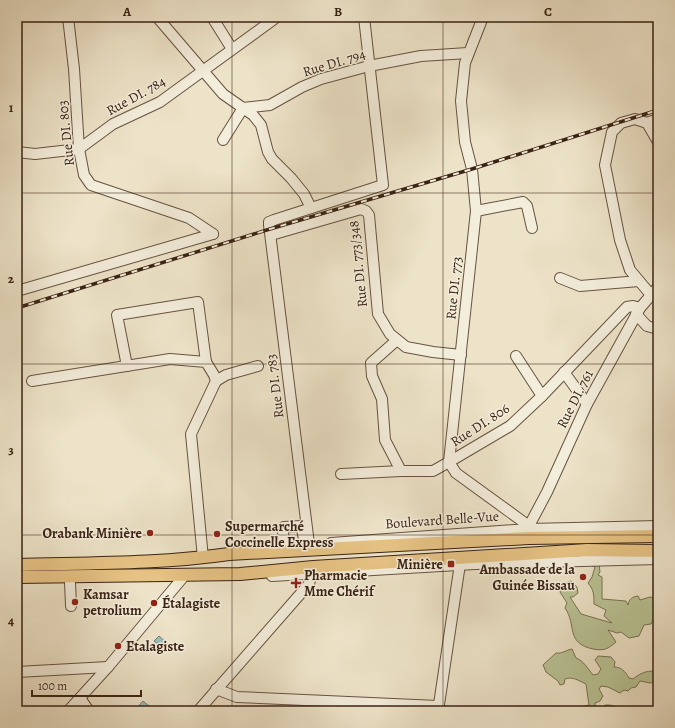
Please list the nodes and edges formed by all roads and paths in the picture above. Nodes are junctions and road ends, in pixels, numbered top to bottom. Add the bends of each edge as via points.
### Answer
1 (68, 17) edge
2 (157, 17) edge
3 (212, 17) edge
4 (364, 17) edge
5 (483, 17) edge
6 (272, 18) edge
7 (232, 50) junction
8 (468, 53) junction
9 (369, 66) junction
10 (202, 70) junction
11 (243, 108) junction
12 (658, 119) edge
13 (647, 123) junction
14 (223, 140) dead end
15 (658, 142) edge
16 (79, 149) junction
17 (17, 152) edge
18 (311, 208) junction
19 (476, 211) junction
20 (532, 228) dead end
21 (271, 235) junction
22 (560, 278) dead end
23 (639, 281) junction
24 (658, 287) edge
25 (17, 291) edge
26 (651, 295) junction
27 (638, 311) junction
28 (658, 329) edge
29 (397, 340) junction
30 (461, 355) junction
31 (516, 356) dead end
32 (206, 362) junction
33 (127, 366) junction
34 (258, 366) dead end
35 (564, 372) junction
36 (32, 381) dead end
37 (216, 381) junction
38 (542, 396) junction
39 (587, 404) junction
40 (449, 462) junction
41 (401, 471) junction
42 (341, 474) dead end
43 (658, 526) edge
44 (529, 528) junction
45 (658, 536) edge
46 (306, 544) junction
47 (284, 546) junction
48 (658, 551) edge
49 (227, 554) junction
50 (203, 558) junction
51 (658, 559) edge
52 (17, 561) edge
53 (116, 562) junction
54 (460, 564) junction
55 (17, 565) edge
56 (313, 571) junction
57 (223, 574) junction
58 (185, 575) junction
59 (108, 576) junction
60 (121, 576) junction
61 (17, 577) edge
62 (70, 582) junction
63 (17, 583) edge
64 (71, 606) dead end
65 (108, 667) junction
66 (17, 672) edge
67 (216, 689) junction
68 (80, 698) junction
69 (438, 708) edge
70 (68, 711) edge
71 (89, 711) edge
72 (198, 711) edge

1 - 16 street, Rue DI. 803
2 - 10 street
3 - 7 street
4 - 9 street
5 - 8 street, Rue DI. 773
6 - 7 street, Rue DI. 784
7 - 10 street, Rue DI. 784
8 - 9 street, Rue DI. 794 via 421,56
8 - 19 street, Rue DI. 773 via 461,101
9 - 11 street, Rue DI. 794 via 321,79 270,105
9 - 18 street via 383,186
10 - 11 street via 223,94
10 - 16 street, Rue DI. 784 via 160,102 113,124
11 - 14 street
11 - 18 street via 261,125 272,159 292,178
12 - 13 street
13 - 15 street
13 - 23 street via 635,120 621,123 612,132 605,165 620,240 630,270
16 - 17 street, Rue DI. 784 via 34,154
16 - 25 street, Rue DI. 803 via 84,175 91,185 189,218 213,234
18 - 21 street, Rue DI. 783 via 269,222
19 - 20 street via 523,202 527,206
19 - 30 street, Rue DI. 773
21 - 29 street, Rue DI. 773/348 via 361,209 366,212 369,215 378,314 390,334
21 - 46 street, Rue DI. 783
22 - 23 street via 580,286
23 - 26 street
24 - 26 street, Rue DI. 761
26 - 27 street, Rue DI. 761
27 - 28 street via 648,326
27 - 35 street, Rue DI. 806 via 633,306 627,307
27 - 39 street, Rue DI. 761
29 - 30 street, Rue DI. 773/348 via 406,347
29 - 41 street via 371,363 372,376 382,399 385,440
30 - 40 street, Rue DI. 773
31 - 38 street
32 - 33 street via 170,359
32 - 33 street via 198,302 117,315
32 - 37 street
33 - 36 street
34 - 37 street via 226,375
35 - 38 street, Rue DI. 806
35 - 39 street
37 - 50 street via 191,434
38 - 40 street, Rue DI. 806 via 510,426
39 - 44 street, Rue DI. 761
40 - 41 street, Rue DI. 806 via 433,471
40 - 44 street via 456,473
41 - 42 street, Rue DI. 806
43 - 44 street, Boulevard Belle-Vue
44 - 46 street, Boulevard Belle-Vue
45 - 49 main road, Boulevard Belle-Vue via 528,538
46 - 47 street, Boulevard Belle-Vue
46 - 47 street via 302,529 297,526 286,526 283,530
47 - 49 street, Boulevard Belle-Vue via 245,549
48 - 56 main road via 587,550
49 - 50 main road, Boulevard Belle-Vue
49 - 57 main road
50 - 53 main road, Boulevard Belle-Vue
51 - 54 street
52 - 53 street, Boulevard Belle-Vue via 64,559
53 - 55 main road, Boulevard Belle-Vue
53 - 60 main road
54 - 56 street
54 - 69 street
56 - 57 main road
56 - 67 street via 310,584
57 - 58 main road
58 - 60 main road
58 - 65 street
59 - 60 main road
59 - 61 main road
59 - 62 street
62 - 63 street
62 - 64 street
65 - 66 street
65 - 68 street
67 - 69 street via 237,697
67 - 72 street
68 - 70 street
68 - 71 street

